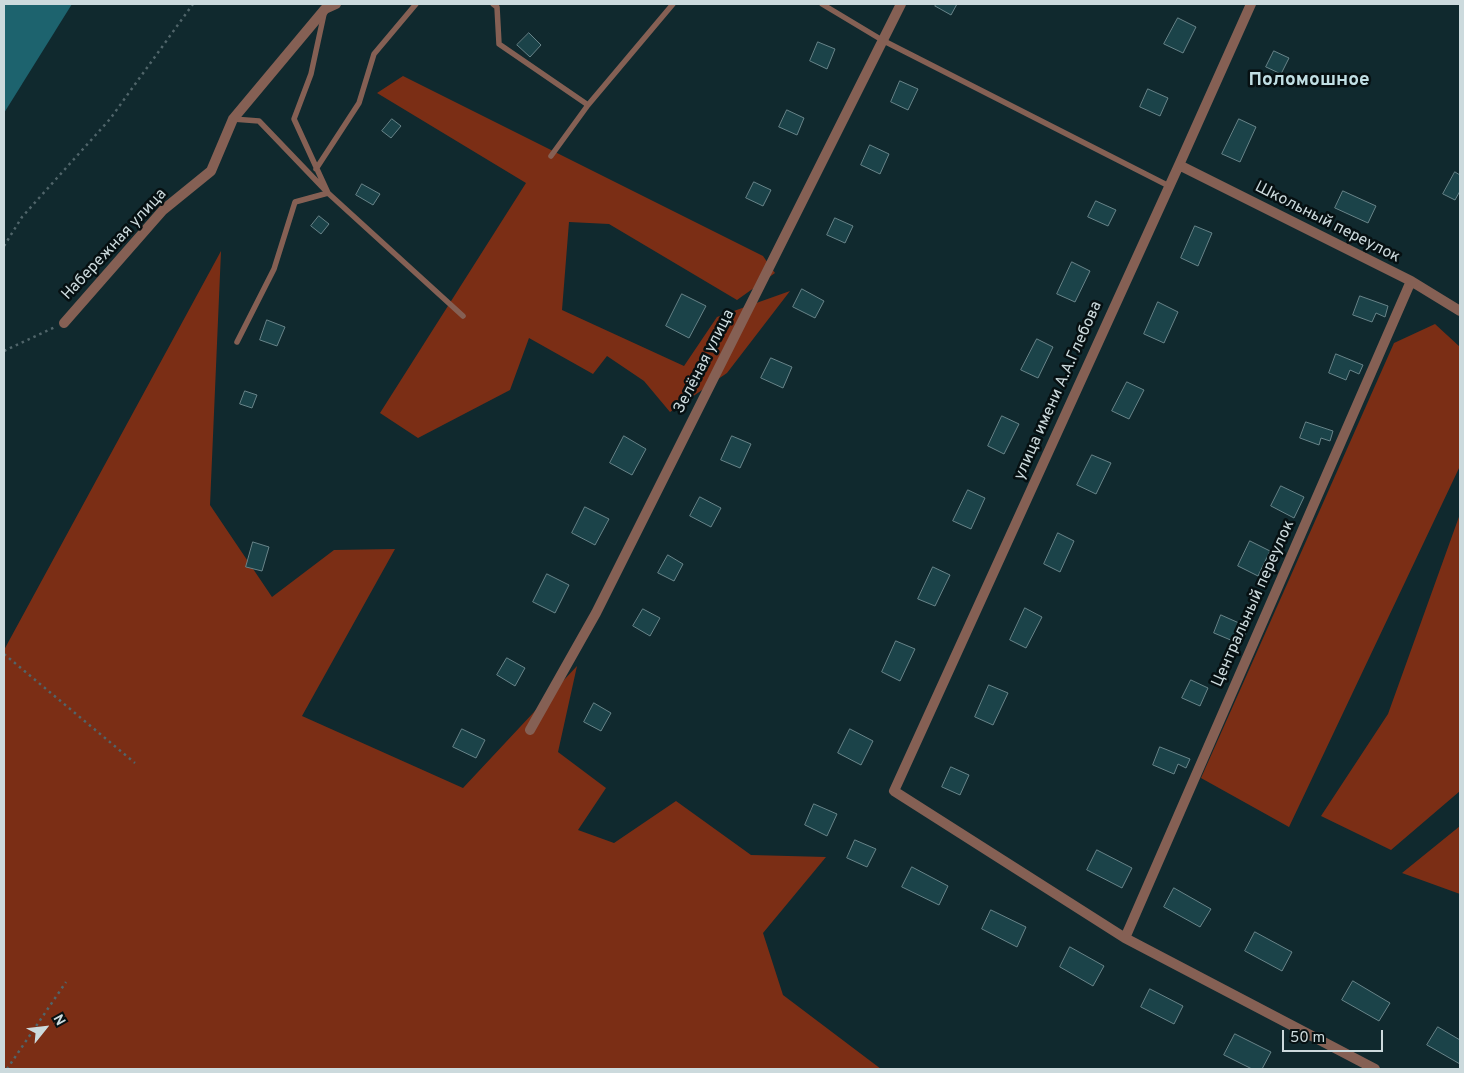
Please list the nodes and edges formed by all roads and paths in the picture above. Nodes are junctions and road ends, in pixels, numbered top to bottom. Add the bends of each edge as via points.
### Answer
1 (194, 4) edge
2 (336, 4) edge
3 (416, 4) edge
4 (493, 4) edge
5 (673, 4) edge
6 (822, 4) edge
7 (901, 4) edge
8 (1250, 4) edge
9 (325, 9) junction
10 (882, 40) junction
11 (588, 105) junction
12 (233, 119) junction
13 (551, 156) dead end
14 (1179, 165) junction
15 (316, 169) junction
16 (1169, 186) junction
17 (328, 193) junction
18 (4, 246) edge
19 (1411, 281) junction
20 (1460, 311) edge
21 (463, 316) dead end
22 (64, 323) joint
23 (237, 342) dead end
24 (4, 351) edge
25 (4, 654) edge
26 (530, 730) dead end
27 (135, 764) dead end
28 (1125, 938) junction
29 (66, 982) dead end
30 (7, 1069) edge
31 (1375, 1069) edge

1 - 18 path via 110,119 22,217
2 - 9 street, Набережная улица
3 - 15 lane via 374,54 359,103
4 - 11 lane via 497,7 499,44
5 - 11 lane
6 - 10 lane
7 - 10 street, Зелёная улица
8 - 14 street, улица имени А.А.Глебова
9 - 12 street, Набережная улица
9 - 15 lane via 311,74 294,119
10 - 16 lane
10 - 26 street, Зелёная улица via 596,613
11 - 13 lane
12 - 17 lane via 259,121
12 - 22 street, Набережная улица via 211,171 163,210
14 - 16 street, улица имени А.А.Глебова
14 - 19 street, Школьный переулок
15 - 17 lane
16 - 28 street, улица имени А.А.Глебова via 894,791
17 - 21 lane
17 - 23 lane via 294,202 274,269
19 - 20 street, Школьный переулок
19 - 28 street, Центральный переулок
22 - 24 path
25 - 27 path
28 - 31 street
29 - 30 path

